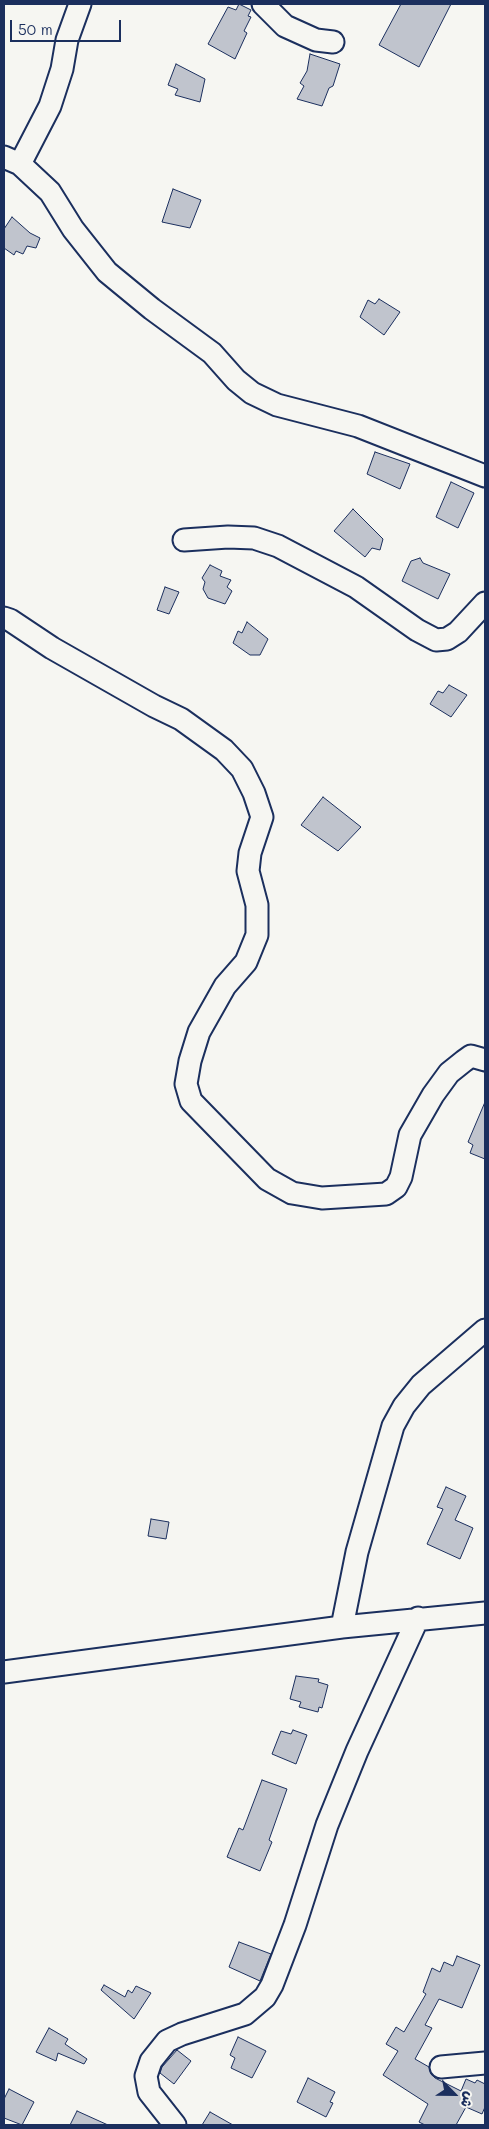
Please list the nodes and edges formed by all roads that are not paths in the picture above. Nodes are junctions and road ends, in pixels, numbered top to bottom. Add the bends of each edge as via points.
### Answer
1 (80, 4) edge
2 (263, 4) edge
3 (333, 42) dead end
4 (12, 161) edge
5 (485, 476) edge
6 (184, 540) dead end
7 (485, 602) edge
8 (4, 618) edge
9 (485, 1060) edge
10 (485, 1330) edge
11 (485, 1613) edge
12 (418, 1618) junction
13 (342, 1626) junction
14 (4, 1672) edge
15 (485, 2063) edge
16 (441, 2067) dead end
17 (175, 2125) edge

1 - 4 street via 50,106
2 - 3 street via 285,26 316,40
4 - 5 street via 50,192 107,272 212,353 252,393 278,405 358,426
6 - 7 street via 254,538 278,546 356,587 436,640 447,639 458,632
8 - 9 street via 181,719 224,750 242,769 254,793 262,817 250,853 248,872 257,905 257,935 246,962 225,986 198,1032 186,1084 191,1101 267,1180 292,1194 322,1198 386,1194 396,1187 401,1176 410,1135 417,1120 449,1073 471,1056
10 - 13 street via 421,1384 392,1426 357,1552
11 - 12 street
12 - 13 street
12 - 17 street via 356,1751 272,1986 265,1997 245,2014 182,2034 168,2041 151,2061 146,2076 149,2092
13 - 14 street
15 - 16 street

